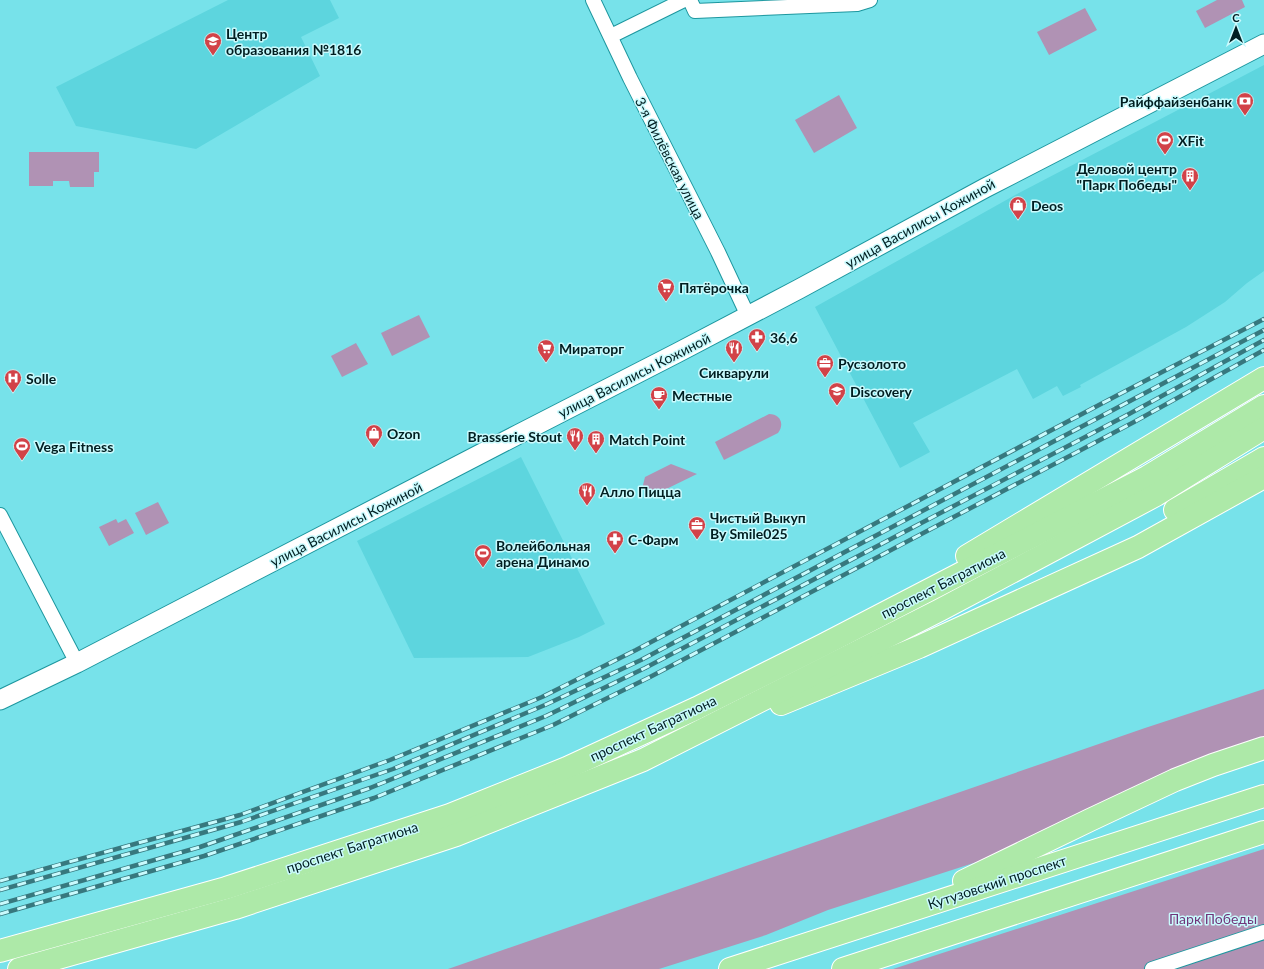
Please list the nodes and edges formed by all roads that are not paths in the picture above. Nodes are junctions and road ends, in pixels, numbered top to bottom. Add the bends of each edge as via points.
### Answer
1 (593, 0) edge
2 (684, 0) edge
3 (690, 0) edge
4 (870, 0) edge
5 (611, 36) junction
6 (1264, 44) edge
7 (748, 316) junction
8 (1264, 378) edge
9 (1264, 406) edge
10 (1264, 428) edge
11 (1264, 458) edge
12 (1264, 478) edge
13 (0, 515) edge
14 (1026, 597) junction
15 (823, 645) junction
16 (77, 662) junction
17 (0, 700) edge
18 (1264, 748) edge
19 (643, 760) junction
20 (1264, 796) edge
21 (1264, 832) edge
22 (892, 916) junction
23 (1264, 932) edge
24 (0, 951) edge
25 (19, 969) edge
26 (730, 969) edge
27 (843, 969) edge
28 (1152, 969) edge

1 - 5 street, 3-я Филёвская улица
2 - 5 street
3 - 4 street via 695,11 857,4
5 - 7 street, 3-я Филёвская улица
6 - 7 street, улица Василисы Кожиной via 985,188
7 - 16 street, улица Василисы Кожиной
8 - 15 main road via 1008,530
9 - 15 main road, проспект Багратиона via 1147,477
10 - 19 main road, проспект Багратиона via 1156,495 961,599
11 - 14 main road
12 - 14 main road via 1138,547
13 - 16 street
14 - 19 main road via 919,647
15 - 24 main road, проспект Багратиона via 697,708 567,768 450,815 226,888
16 - 17 street, улица Василисы Кожиной
18 - 22 main road via 1176,780
19 - 25 main road, проспект Багратиона via 456,835 235,908
20 - 22 main road, Кутузовский проспект
21 - 27 main road
22 - 26 main road, Кутузовский проспект
23 - 28 street

